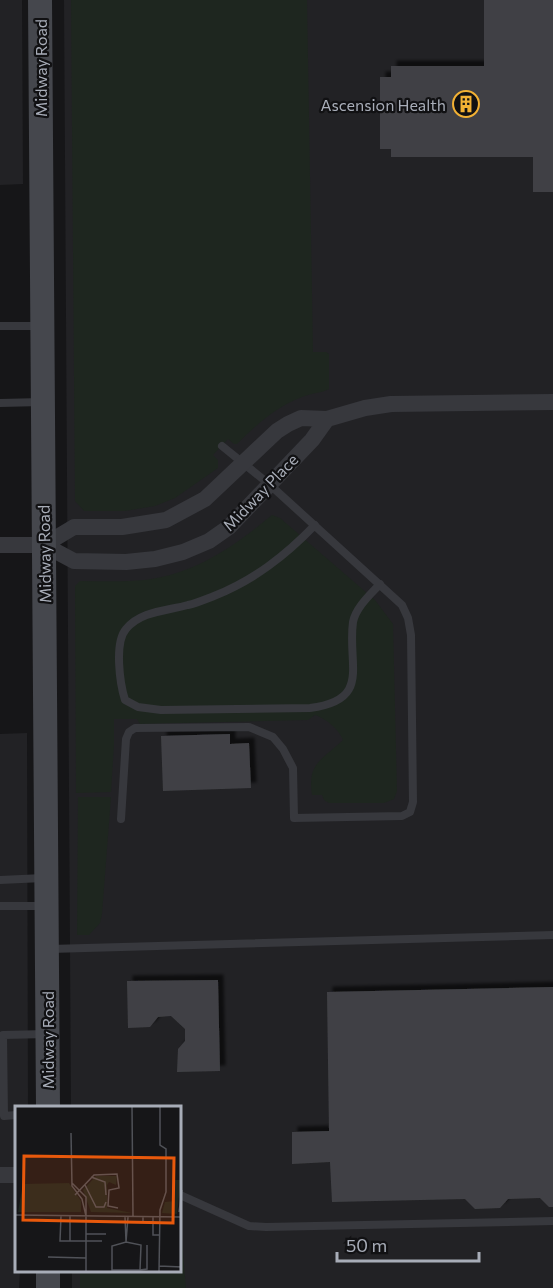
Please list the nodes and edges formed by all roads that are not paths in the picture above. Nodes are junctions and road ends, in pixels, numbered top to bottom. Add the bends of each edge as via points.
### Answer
1 (40, 0) edge
2 (0, 326) edge
3 (42, 326) junction
4 (43, 402) junction
5 (553, 402) edge
6 (0, 403) edge
7 (327, 419) junction
8 (222, 446) dead end
9 (244, 463) junction
10 (269, 484) junction
11 (315, 525) junction
12 (0, 545) edge
13 (44, 545) junction
14 (380, 584) junction
15 (121, 819) dead end
16 (46, 878) junction
17 (0, 880) edge
18 (0, 906) edge
19 (47, 906) junction
20 (553, 935) edge
21 (47, 949) junction
22 (47, 1034) junction
23 (48, 1106) edge
24 (2, 1116) edge
25 (182, 1197) edge
26 (553, 1221) edge

1 - 3 main road, Midway Road
2 - 3 lane
3 - 4 main road, Midway Road
4 - 6 lane
4 - 13 main road, Midway Road
5 - 7 street, Midway Place via 391,404
7 - 9 street, Midway Place via 301,418 288,424
7 - 10 street, Midway Place
8 - 9 lane
9 - 10 lane
9 - 13 street, Midway Place via 205,499 166,520 122,527 74,527
10 - 11 lane
10 - 13 street, Midway Place via 230,527 183,552 126,562 74,561
11 - 14 lane
11 - 14 lane via 266,570 190,605 147,614 134,621 120,638 120,686 125,700 138,707 160,710 310,708 343,698 353,681 354,620
12 - 13 street
13 - 16 main road, Midway Road
14 - 15 lane via 402,605 411,635 410,813 294,818 293,768 273,737 249,727 135,728 126,739
16 - 17 lane
16 - 19 main road, Midway Road
18 - 19 lane
19 - 21 main road, Midway Road
20 - 21 lane
21 - 22 main road, Midway Road
22 - 23 main road, Midway Road
22 - 24 lane via 3,1035
25 - 26 lane via 249,1226

